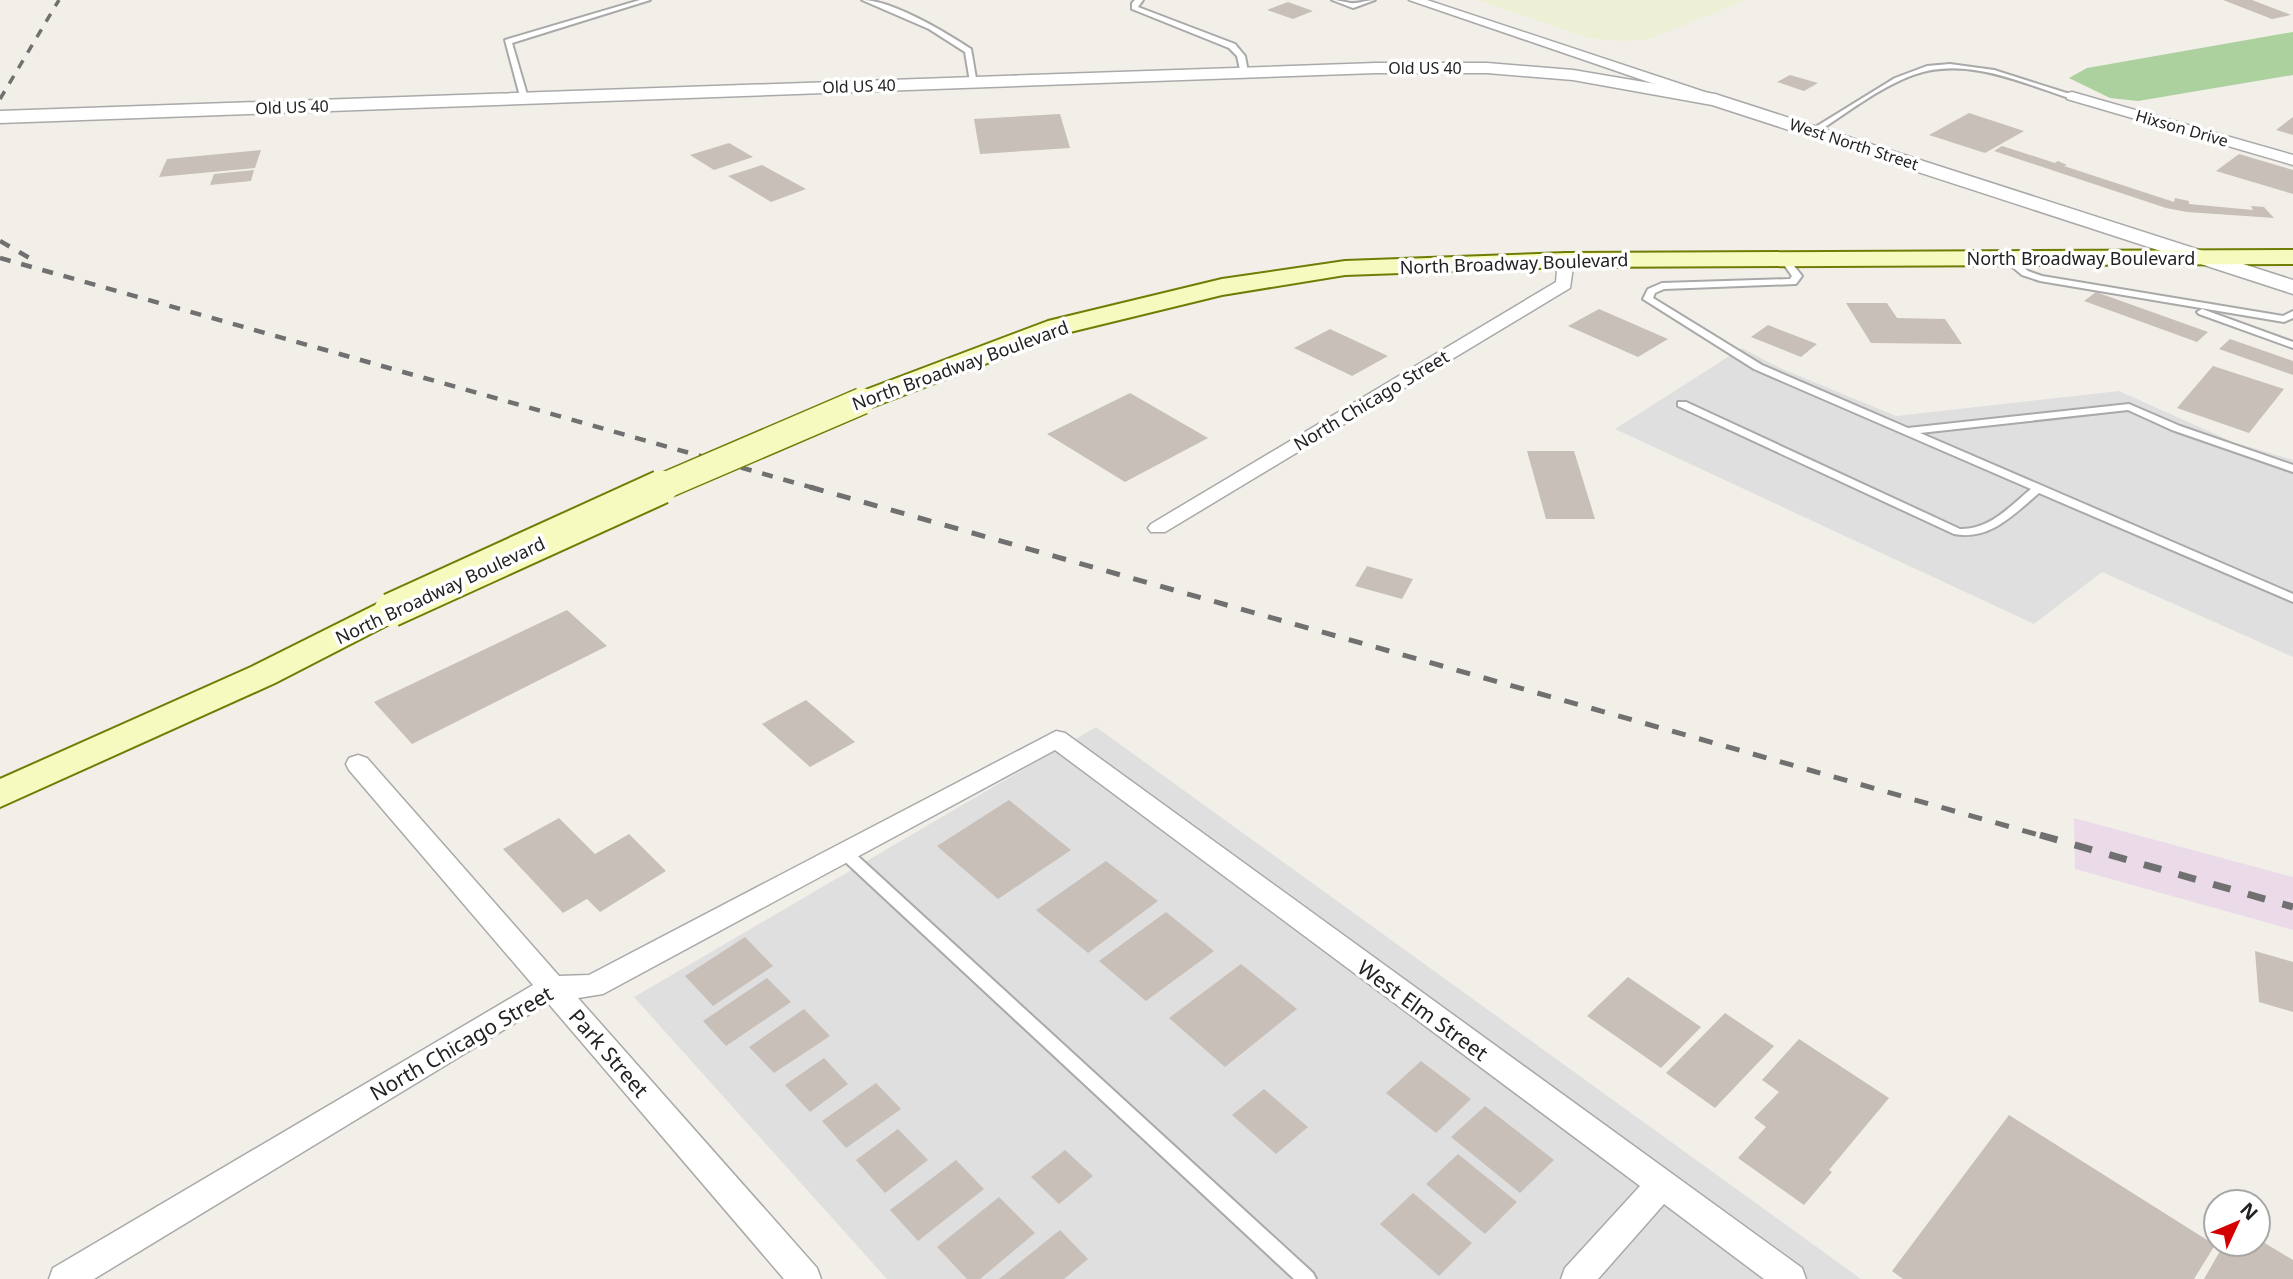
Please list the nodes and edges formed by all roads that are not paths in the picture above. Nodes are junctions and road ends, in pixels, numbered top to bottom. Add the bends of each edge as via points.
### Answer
1 (646, 0) edge
2 (865, 0) edge
3 (1140, 0) edge
4 (1335, 0) edge
5 (1372, 0) edge
6 (1415, 0) edge
7 (1244, 72) junction
8 (974, 82) junction
9 (2072, 96) joint
10 (524, 99) junction
11 (1715, 100) junction
12 (0, 117) edge
13 (1813, 131) junction
14 (2293, 160) edge
15 (2202, 257) junction
16 (2293, 257) edge
17 (2007, 258) junction
18 (1784, 259) junction
19 (1566, 260) junction
20 (2293, 287) edge
21 (2172, 301) junction
22 (2290, 318) edge
23 (2293, 345) edge
24 (862, 401) joint
25 (1682, 404) dead end
26 (1907, 431) junction
27 (2293, 469) edge
28 (2038, 488) junction
29 (1158, 528) dead end
30 (2293, 598) edge
31 (391, 610) joint
32 (1056, 739) joint
33 (358, 764) dead end
34 (0, 794) edge
35 (844, 852) junction
36 (552, 987) junction
37 (1661, 1185) junction
38 (65, 1279) edge
39 (805, 1279) edge
40 (1307, 1279) edge
41 (1577, 1279) edge
42 (1790, 1279) edge

1 - 10 lane via 508,42
2 - 8 lane via 912,17 968,51
3 - 7 lane via 1134,8 1143,13 1233,46
4 - 5 lane via 1353,6
6 - 11 street, West North Street
7 - 8 street, Old US 40
7 - 11 street, Old US 40 via 1487,68 1573,75
8 - 10 street, Old US 40
9 - 13 lane via 1973,68 1939,67 1893,82
9 - 14 street, Hixson Drive
10 - 12 street, Old US 40
11 - 13 street, West North Street
13 - 15 street, West North Street
15 - 16 main road, North Broadway Boulevard
15 - 17 main road, North Broadway Boulevard
15 - 20 street, West North Street
17 - 18 main road, North Broadway Boulevard
17 - 21 lane via 2040,278
18 - 19 main road, North Broadway Boulevard
18 - 26 lane via 1797,276 1793,282 1662,286 1651,291 1648,299 1758,367
19 - 24 main road, North Broadway Boulevard via 1345,268 1222,287 1057,327
19 - 29 street, North Chicago Street via 1564,285
21 - 22 lane
21 - 23 lane
24 - 31 main road, North Broadway Boulevard, bridge
25 - 28 lane via 1958,532 1985,531
26 - 27 lane via 2129,407
26 - 28 lane
28 - 30 lane
31 - 34 main road, North Broadway Boulevard via 263,675
32 - 35 street, North Chicago Street
32 - 37 street, West Elm Street
33 - 36 street, Park Street
35 - 36 street, North Chicago Street via 593,986
35 - 40 lane
36 - 38 street, North Chicago Street
36 - 39 street, Park Street
37 - 41 street
37 - 42 street, West Elm Street

